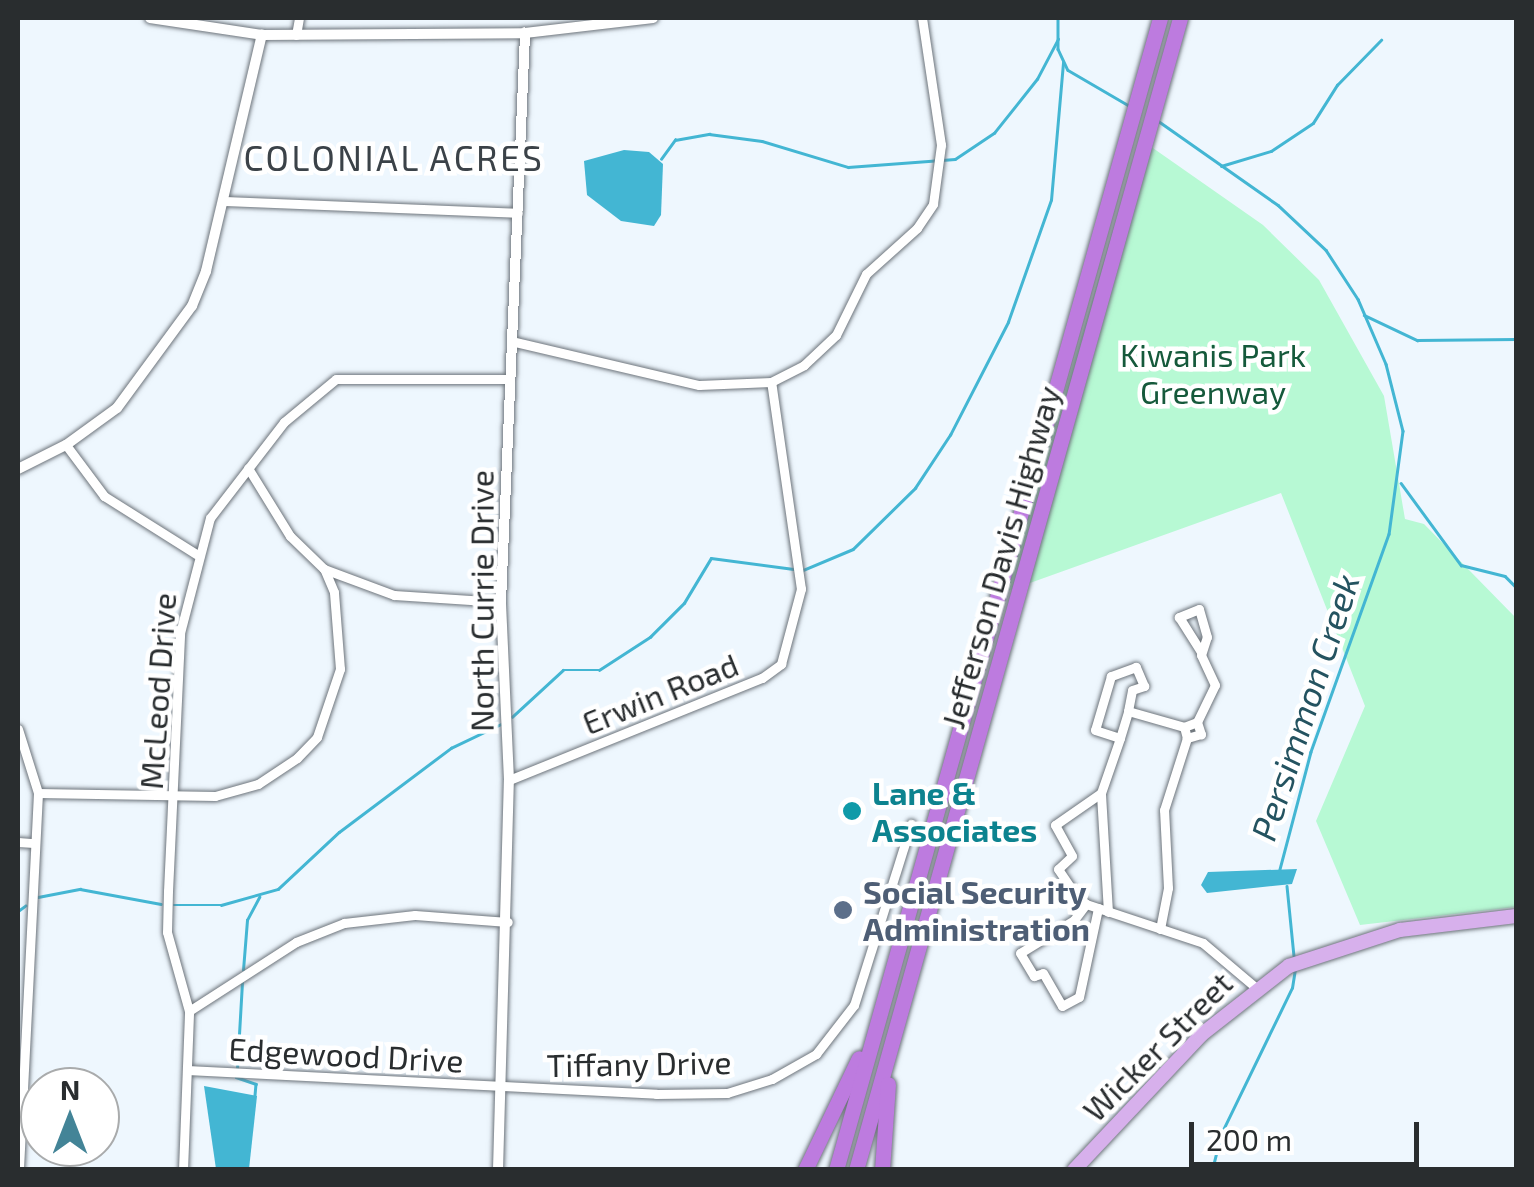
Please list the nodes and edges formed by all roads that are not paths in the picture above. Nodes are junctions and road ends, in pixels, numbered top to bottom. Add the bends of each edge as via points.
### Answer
1 (150, 18) edge
2 (186, 18) edge
3 (298, 18) edge
4 (653, 18) edge
5 (922, 18) edge
6 (1160, 18) edge
7 (1180, 18) edge
8 (579, 22) edge
9 (207, 28) junction
10 (525, 33) junction
11 (296, 35) junction
12 (262, 36) junction
13 (223, 201) junction
14 (518, 213) junction
15 (511, 341) junction
16 (509, 379) junction
17 (771, 382) junction
18 (66, 446) junction
19 (248, 468) junction
20 (18, 469) edge
21 (196, 554) junction
22 (324, 569) junction
23 (501, 602) junction
24 (1201, 652) junction
25 (1128, 711) junction
26 (1197, 722) junction
27 (1184, 727) junction
28 (18, 729) edge
29 (1120, 738) junction
30 (1187, 738) junction
31 (510, 780) junction
32 (38, 793) junction
33 (1101, 794) junction
34 (174, 798) junction
35 (910, 824) dead end
36 (18, 842) edge
37 (34, 843) junction
38 (1086, 904) junction
39 (1103, 910) junction
40 (1516, 916) edge
41 (508, 922) junction
42 (1160, 929) junction
43 (889, 985) junction
44 (1255, 987) junction
45 (188, 1011) junction
46 (900, 1014) junction
47 (20, 1029) edge
48 (187, 1070) junction
49 (502, 1088) junction
50 (18, 1170) edge
51 (183, 1170) edge
52 (498, 1170) edge
53 (805, 1170) edge
54 (836, 1170) edge
55 (856, 1170) edge
56 (882, 1170) edge
57 (1074, 1170) edge

1 - 9 street
2 - 9 street
3 - 11 street
4 - 8 street
5 - 17 street via 942,144 933,204 917,228 866,274 836,335 804,365
6 - 43 highway, Jefferson Davis Highway
7 - 46 highway, Jefferson Davis Highway
8 - 10 street
9 - 12 street
10 - 11 street
10 - 14 street, North Currie Drive
11 - 12 street
12 - 13 street
13 - 14 street
13 - 18 street via 206,271 173,338 117,408
14 - 15 street, North Currie Drive
15 - 16 street, North Currie Drive
15 - 17 street via 661,381
16 - 19 street, McLeod Drive via 336,379 284,422
16 - 23 street, North Currie Drive
17 - 31 street, Erwin Road via 802,589 781,664 762,678
18 - 20 street
18 - 21 street via 104,496
19 - 21 street, McLeod Drive via 210,518
19 - 22 street via 290,536
21 - 34 street, McLeod Drive via 180,633
22 - 23 street via 394,596
22 - 34 street via 336,608 340,669 317,737 258,784
23 - 31 street, North Currie Drive
24 - 24 street via 1208,637 1200,609 1179,616
24 - 26 street via 1215,686
25 - 27 street
25 - 29 street
25 - 29 street via 1132,690 1144,686 1136,667 1111,676 1096,730
26 - 27 street
26 - 30 street via 1202,734
27 - 30 street
28 - 32 street
29 - 33 street
30 - 42 street via 1164,810 1168,888
31 - 41 street, North Currie Drive
32 - 34 street
32 - 37 street
33 - 38 street via 1055,825 1072,856 1058,869
33 - 39 street
34 - 45 street, McLeod Drive via 167,932
35 - 49 street, Tiffany Drive via 854,1005 816,1054 772,1079 727,1093
36 - 37 street
37 - 47 street
38 - 39 street
38 - 39 street via 1074,920 1020,953 1034,976 1043,973 1062,1006 1079,997
39 - 42 street
40 - 44 main road, Wicker Street via 1441,922 1357,940
41 - 45 street via 415,914 344,923 296,942
41 - 49 street, North Currie Drive
42 - 44 street via 1202,943
43 - 53 highway via 826,1136
43 - 54 highway, Jefferson Davis Highway
44 - 57 main road, Wicker Street via 1170,1065
45 - 48 street, McLeod Drive
46 - 55 highway, Jefferson Davis Highway
46 - 56 highway
47 - 50 street
48 - 49 street, Edgewood Drive
48 - 51 street, McLeod Drive
49 - 52 street, North Currie Drive

